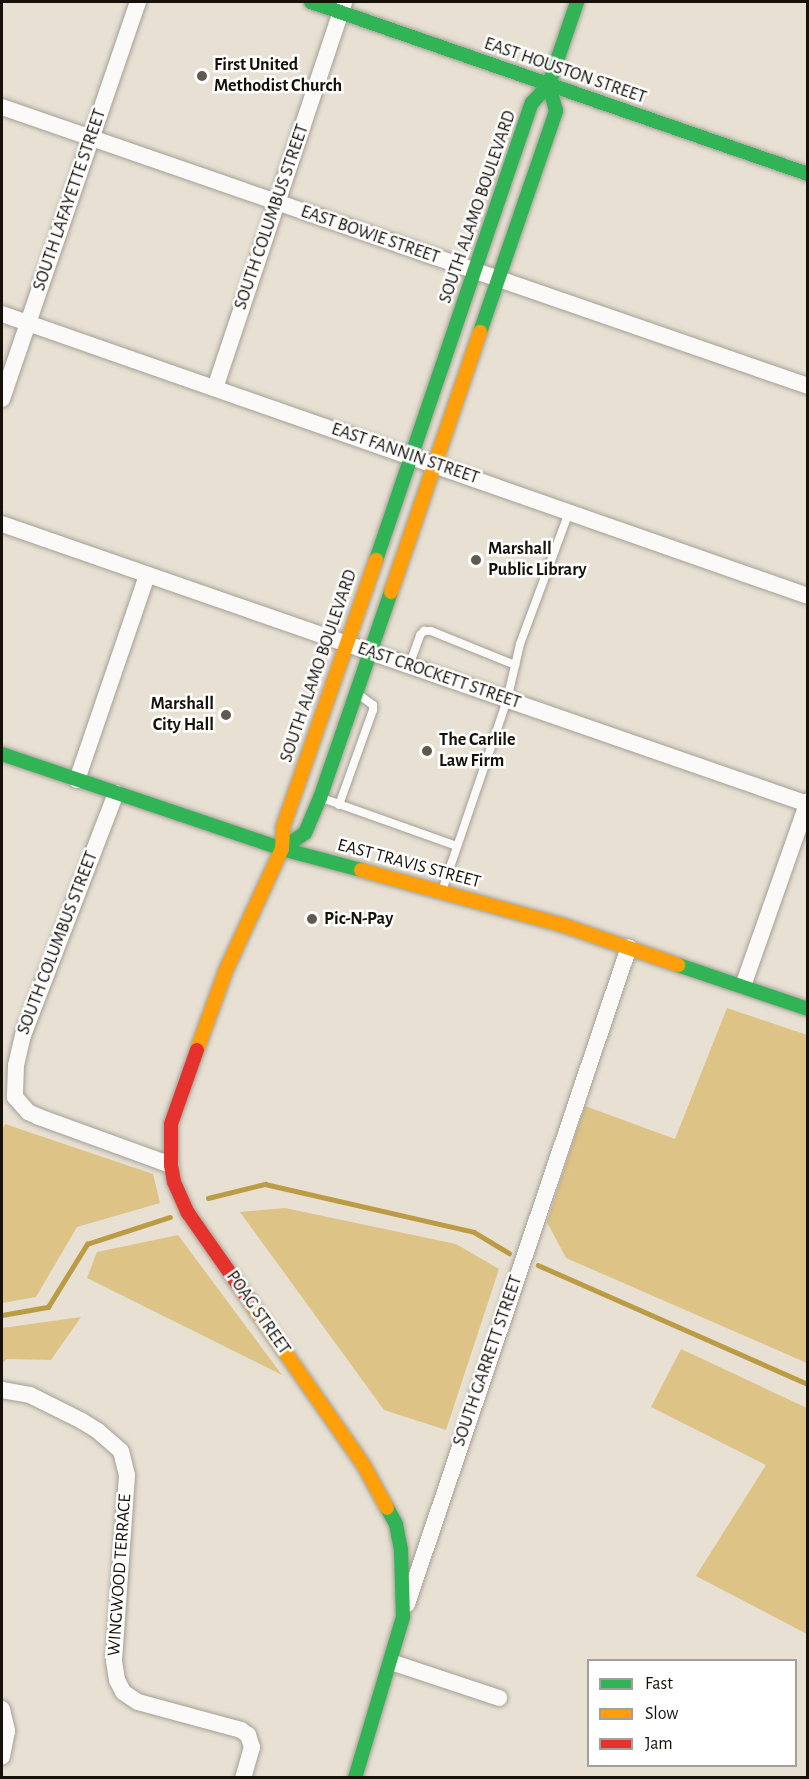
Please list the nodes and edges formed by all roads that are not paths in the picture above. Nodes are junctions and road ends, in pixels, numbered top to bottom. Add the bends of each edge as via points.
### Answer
1 (138, 2) edge
2 (311, 2) edge
3 (577, 2) edge
4 (343, 7) edge
5 (549, 84) junction
6 (2, 107) edge
7 (91, 138) junction
8 (807, 174) edge
9 (277, 202) junction
10 (476, 272) junction
11 (499, 279) junction
12 (2, 314) edge
13 (27, 323) junction
14 (807, 386) edge
15 (215, 388) junction
16 (2, 399) edge
17 (411, 457) junction
18 (435, 465) junction
19 (569, 512) junction
20 (2, 524) edge
21 (147, 574) junction
22 (807, 596) edge
23 (345, 644) junction
24 (370, 652) junction
25 (515, 665) junction
26 (409, 666) junction
27 (357, 693) junction
28 (507, 700) junction
29 (2, 754) edge
30 (77, 780) junction
31 (116, 793) junction
32 (320, 798) junction
33 (807, 803) edge
34 (339, 805) junction
35 (458, 846) junction
36 (282, 849) junction
37 (442, 892) junction
38 (629, 947) junction
39 (743, 986) junction
40 (807, 1009) edge
41 (171, 1165) junction
42 (2, 1390) edge
43 (403, 1617) junction
44 (391, 1662) junction
45 (499, 1698) dead end
46 (2, 1709) edge
47 (2, 1757) edge
48 (243, 1778) edge
49 (355, 1778) edge

1 - 7 street, SOUTH LAFAYETTE STREET
2 - 4 street, EAST HOUSTON STREET
3 - 5 street
4 - 5 street, EAST HOUSTON STREET
4 - 9 street, SOUTH COLUMBUS STREET
5 - 8 street, EAST HOUSTON STREET
5 - 10 street, SOUTH ALAMO BOULEVARD via 532,103
5 - 11 street, SOUTH ALAMO BOULEVARD via 556,111
6 - 7 street, EAST BOWIE STREET
7 - 9 street, EAST BOWIE STREET
7 - 13 street, SOUTH LAFAYETTE STREET
9 - 10 street, EAST BOWIE STREET
9 - 15 street, SOUTH COLUMBUS STREET
10 - 11 street, EAST BOWIE STREET
10 - 17 street, SOUTH ALAMO BOULEVARD
11 - 14 street, EAST BOWIE STREET
11 - 18 street, SOUTH ALAMO BOULEVARD
12 - 13 street, EAST FANNIN STREET
13 - 15 street, EAST FANNIN STREET
13 - 16 street, SOUTH LAFAYETTE STREET
15 - 17 street, EAST FANNIN STREET
17 - 18 street, EAST FANNIN STREET
17 - 23 street, SOUTH ALAMO BOULEVARD
18 - 19 street, EAST FANNIN STREET
18 - 24 street, SOUTH ALAMO BOULEVARD
19 - 22 street, EAST FANNIN STREET
19 - 25 lane
20 - 21 street, EAST CROCKETT STREET
21 - 23 street, EAST CROCKETT STREET
21 - 30 street
23 - 24 street, EAST CROCKETT STREET
23 - 36 street, SOUTH ALAMO BOULEVARD via 283,827
24 - 26 street, EAST CROCKETT STREET
24 - 27 street, SOUTH ALAMO BOULEVARD
25 - 26 lane via 424,631
25 - 28 lane
26 - 28 street, EAST CROCKETT STREET
27 - 32 street, SOUTH ALAMO BOULEVARD
27 - 34 lane via 370,702 373,710
28 - 33 street, EAST CROCKETT STREET
28 - 35 lane
29 - 30 street, EAST TRAVIS STREET
30 - 31 street, EAST TRAVIS STREET
31 - 36 street, EAST TRAVIS STREET
31 - 41 street, SOUTH COLUMBUS STREET via 23,1035 16,1065 15,1097 28,1112 39,1117
32 - 34 lane
32 - 36 street, SOUTH ALAMO BOULEVARD via 305,833
33 - 39 street
34 - 35 lane
35 - 37 lane
36 - 37 street, EAST TRAVIS STREET
36 - 41 street, SOUTH ALAMO BOULEVARD via 230,962 178,1100 171,1124
37 - 38 street, EAST TRAVIS STREET
38 - 39 street, EAST TRAVIS STREET
38 - 43 street, SOUTH GARRETT STREET
39 - 40 street, EAST TRAVIS STREET
41 - 43 street, POAG STREET via 188,1213 384,1498 396,1524 401,1550
42 - 48 street, WINGWOOD TERRACE via 30,1395 82,1421 121,1451 127,1475 114,1661 117,1680 123,1692 138,1702 248,1735 252,1747
43 - 44 street, SOUTH GARRETT STREET
44 - 45 street
44 - 49 street, SOUTH GARRETT STREET
46 - 47 street via 7,1731

